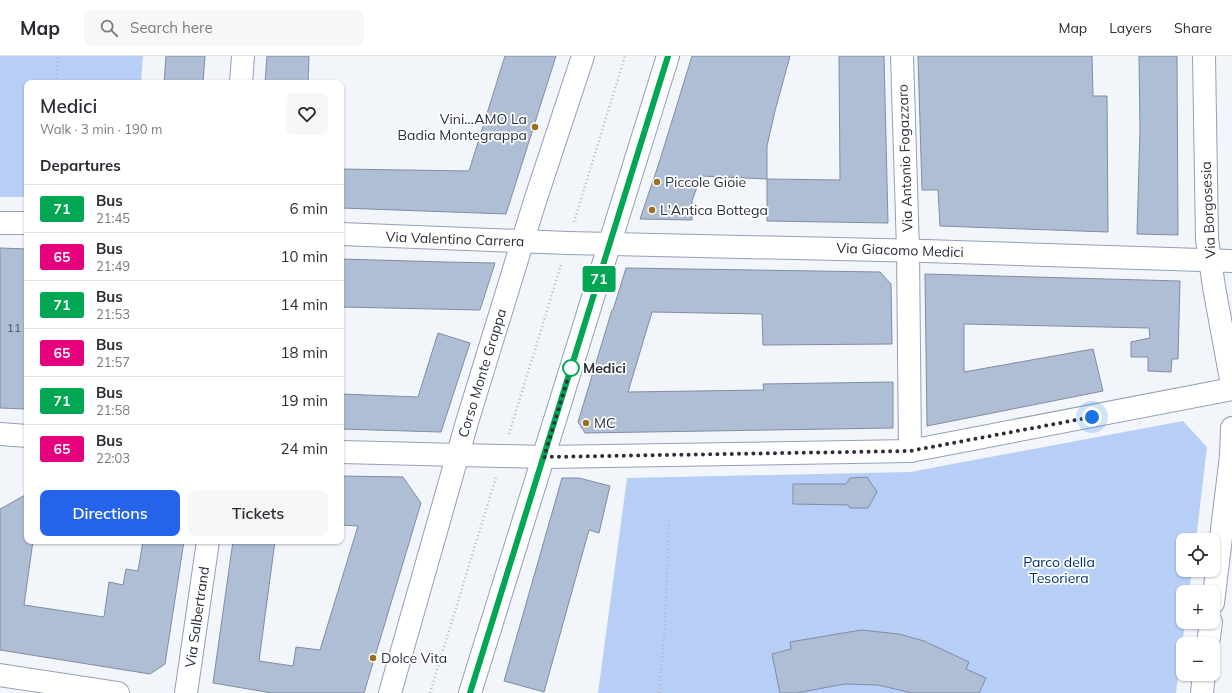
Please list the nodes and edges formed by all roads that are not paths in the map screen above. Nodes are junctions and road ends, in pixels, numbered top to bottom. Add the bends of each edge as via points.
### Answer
1 (243, 56) edge
2 (583, 56) edge
3 (668, 56) edge
4 (902, 56) edge
5 (1204, 56) edge
6 (241, 80) edge
7 (0, 222) edge
8 (24, 223) edge
9 (344, 234) edge
10 (522, 241) junction
11 (568, 243) joint
12 (610, 244) junction
13 (908, 250) junction
14 (1210, 261) junction
15 (1232, 261) edge
16 (1232, 386) edge
17 (1232, 389) edge
18 (1232, 428) edge
19 (0, 434) edge
20 (24, 436) edge
21 (910, 451) junction
22 (344, 452) edge
23 (457, 456) junction
24 (544, 457) junction
25 (208, 544) edge
26 (1215, 585) edge
27 (0, 675) edge
28 (1203, 681) edge
29 (118, 693) edge
30 (186, 693) edge
31 (390, 693) edge
32 (470, 693) edge
33 (1202, 693) edge

1 - 6 street
2 - 10 street, Corso Monte Grappa
3 - 12 street
4 - 13 street, Via Antonio Fogazzaro
5 - 14 street, Via Borgosesia via 1207,239
7 - 8 street
9 - 10 street, Via Valentino Carrera
10 - 11 street, Via Valentino Carrera
10 - 23 street, Corso Monte Grappa
11 - 12 street, Via Giacomo Medici
12 - 13 street, Via Giacomo Medici
12 - 24 street
13 - 14 street, Via Giacomo Medici
13 - 21 street, Via Antonio Fogazzaro
14 - 15 street, Via Giacomo Medici
14 - 16 street, Via Borgosesia
17 - 21 street
18 - 26 street via 1232,456
19 - 20 street
21 - 24 street
22 - 23 street
23 - 24 street
23 - 31 street, Corso Monte Grappa
24 - 32 street
25 - 30 street, Via Salbertrand
27 - 29 street
28 - 33 street

